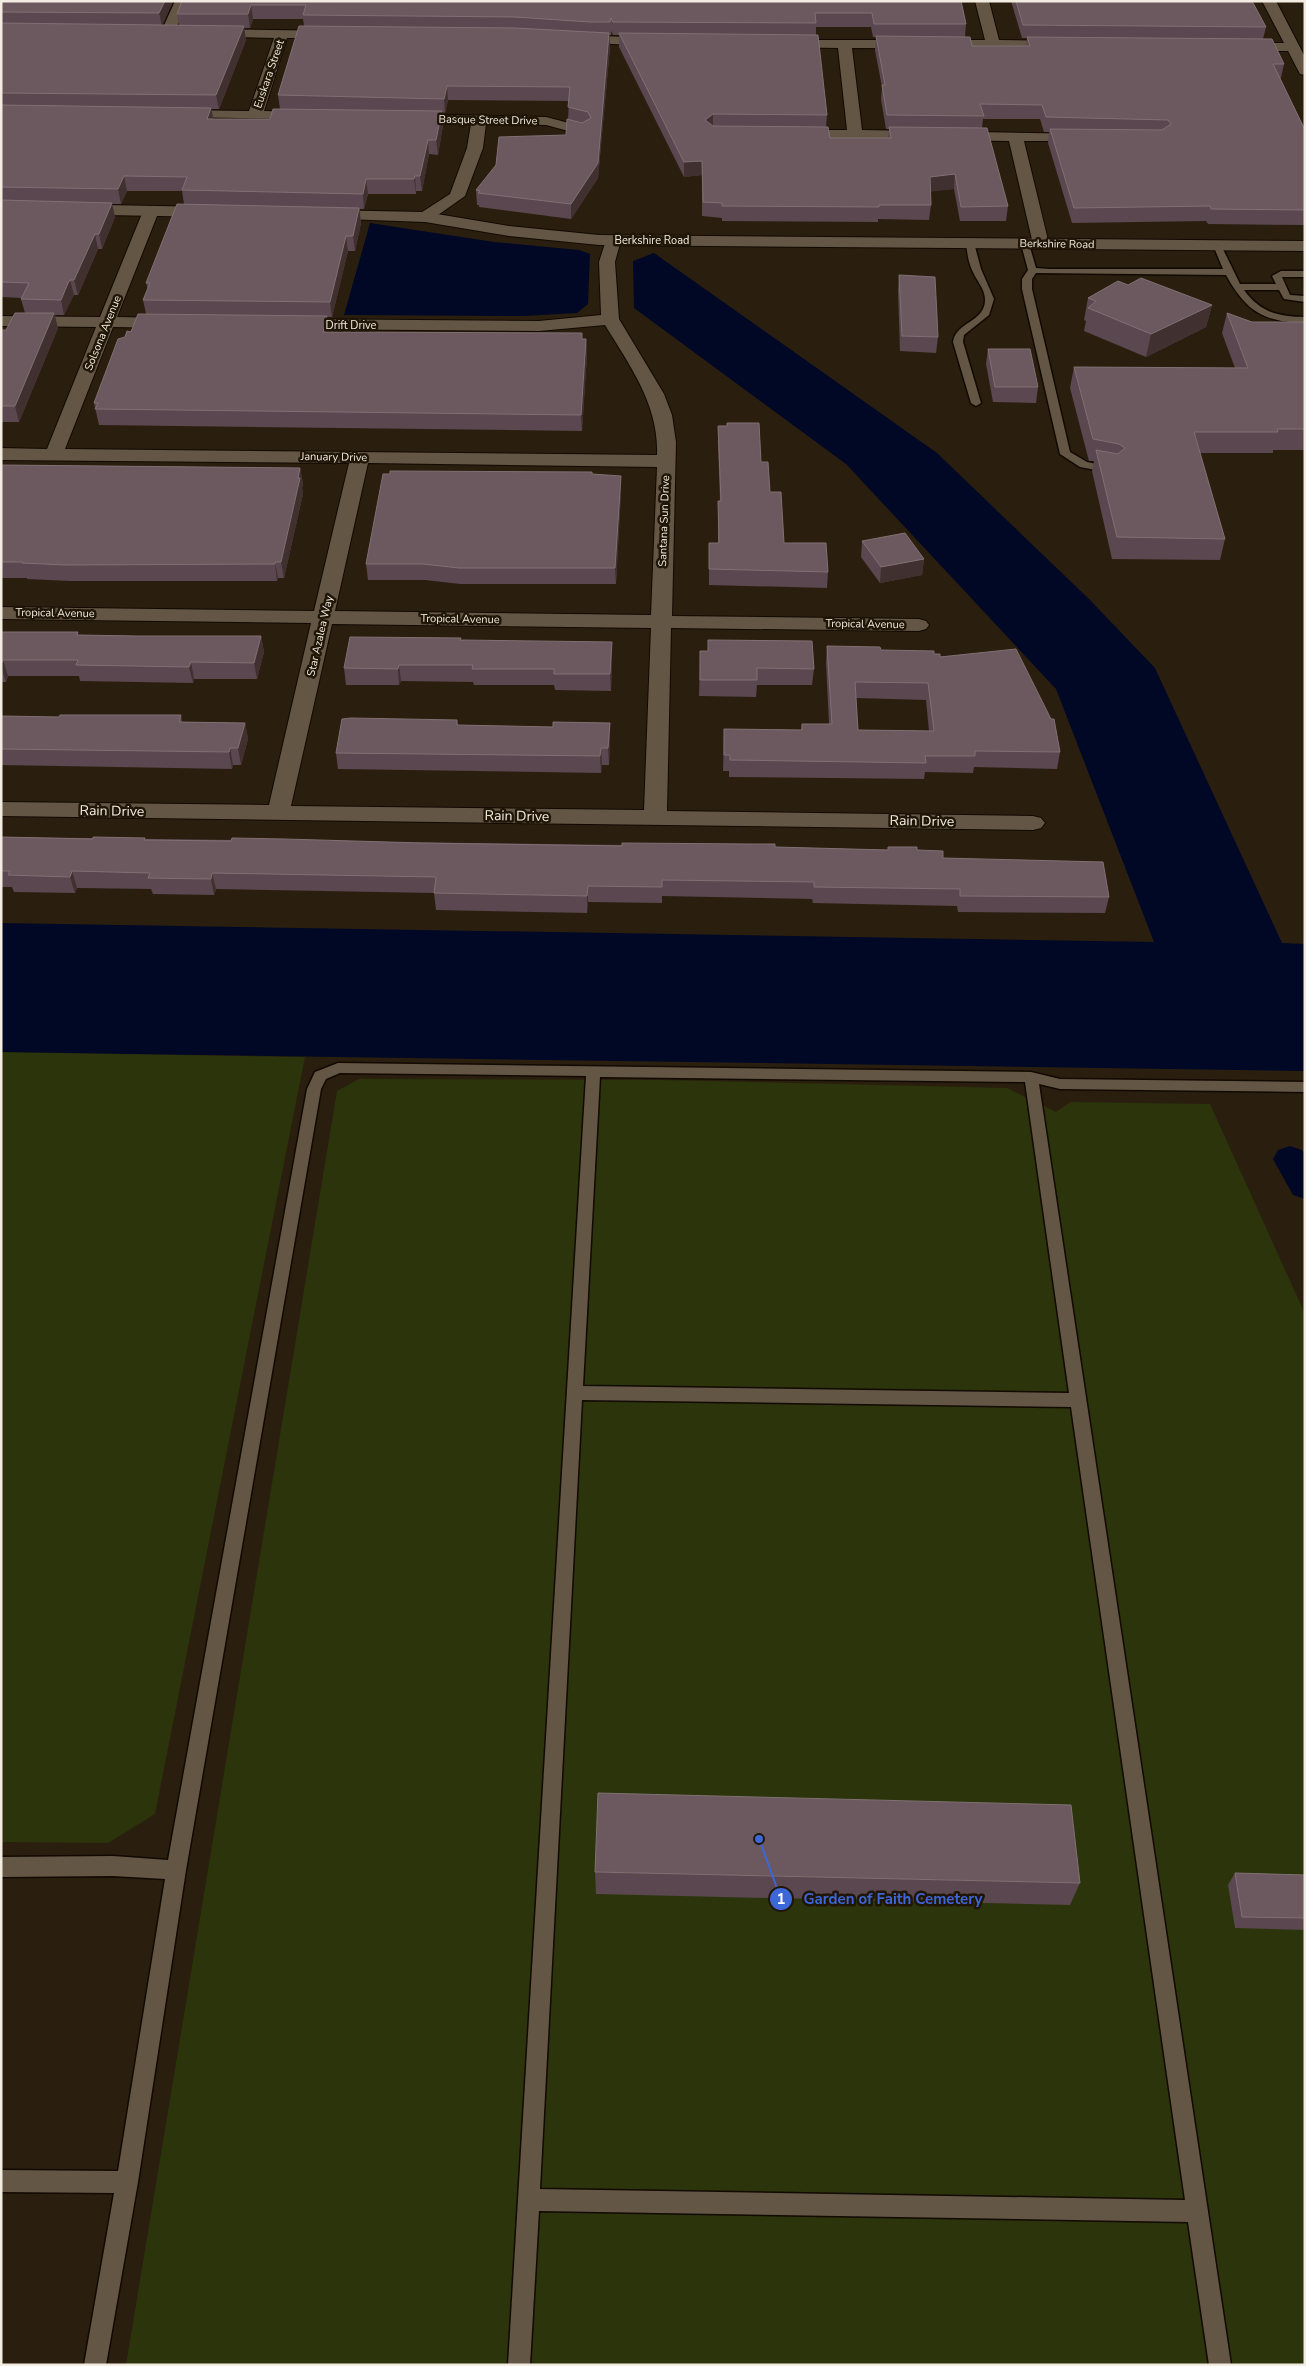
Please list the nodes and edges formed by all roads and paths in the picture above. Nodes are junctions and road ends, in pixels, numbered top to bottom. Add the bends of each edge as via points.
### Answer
1 (182, 1) edge
2 (982, 1) edge
3 (1269, 1) edge
4 (282, 33) junction
5 (350, 34) edge
6 (562, 39) edge
7 (668, 42) edge
8 (766, 43) edge
9 (845, 44) junction
10 (993, 45) junction
11 (1083, 46) edge
12 (1223, 47) edge
13 (1293, 47) junction
14 (1305, 71) edge
15 (157, 114) edge
16 (255, 115) junction
17 (323, 116) edge
18 (392, 118) edge
19 (480, 119) junction
20 (583, 131) edge
21 (779, 134) edge
22 (855, 135) junction
23 (1015, 136) junction
24 (1102, 137) edge
25 (1, 208) edge
26 (151, 211) junction
27 (229, 213) edge
28 (308, 214) edge
29 (425, 217) junction
30 (613, 240) junction
31 (970, 243) junction
32 (1033, 244) junction
33 (1216, 245) junction
34 (1305, 246) edge
35 (1033, 270) junction
36 (1227, 272) junction
37 (1305, 274) edge
38 (1239, 287) junction
39 (1283, 288) junction
40 (1305, 299) edge
41 (610, 319) junction
42 (1305, 320) edge
43 (1, 322) edge
44 (107, 323) junction
45 (185, 324) edge
46 (274, 324) edge
47 (976, 403) dead end
48 (1, 454) edge
49 (54, 454) junction
50 (360, 457) junction
51 (667, 461) junction
52 (1114, 470) edge
53 (1, 613) edge
54 (324, 617) junction
55 (660, 621) junction
56 (919, 625) dead end
57 (1, 809) edge
58 (278, 814) junction
59 (655, 818) junction
60 (1033, 823) dead end
61 (593, 1070) junction
62 (1032, 1077) junction
63 (1305, 1087) edge
64 (574, 1394) junction
65 (1079, 1400) junction
66 (1, 1868) edge
67 (176, 1870) junction
68 (1, 2181) edge
69 (127, 2182) junction
70 (529, 2200) junction
71 (1199, 2211) junction
72 (95, 2365) edge
73 (519, 2365) edge
74 (1220, 2365) edge

1 - 4 street via 163,32
2 - 10 street
3 - 13 street
4 - 5 street
4 - 16 street, Euskara Street
6 - 7 street
8 - 9 street
9 - 10 street
9 - 22 street
10 - 11 street
12 - 13 street
13 - 14 street
15 - 16 street
16 - 17 street
18 - 19 street, Basque Street Drive
19 - 20 street, Basque Street Drive via 546,121
19 - 29 street via 475,148 457,196
21 - 22 street
22 - 23 street
23 - 24 street
23 - 32 street
25 - 26 street
26 - 27 street
26 - 44 street, Solsona Avenue
28 - 29 street, Berkshire Road
29 - 30 street, Berkshire Road via 509,231
30 - 31 street, Berkshire Road
30 - 41 street, Santana Sun Drive via 608,262
31 - 32 street, Berkshire Road
31 - 47 lane via 990,301 984,314 959,334 958,342
32 - 33 street, Berkshire Road
32 - 35 lane via 1030,265
33 - 34 street, Berkshire Road
33 - 36 lane
35 - 36 lane
35 - 52 lane via 1027,279 1027,289 1066,454 1084,465
36 - 38 lane
37 - 39 lane via 1278,274
38 - 39 lane
38 - 42 lane via 1261,312 1282,319
39 - 40 lane via 1287,297
41 - 46 street, Drift Drive via 539,326
41 - 51 street, Santana Sun Drive via 655,394 663,415
43 - 44 street
44 - 45 street
44 - 49 street, Solsona Avenue
48 - 49 street, January Drive
49 - 50 street, January Drive
50 - 51 street, January Drive
50 - 54 street, Star Azalea Way
51 - 55 street, Santana Sun Drive
53 - 54 street, Tropical Avenue
54 - 55 street, Tropical Avenue
54 - 58 street, Star Azalea Way
55 - 56 street, Tropical Avenue
55 - 59 street, Santana Sun Drive
57 - 58 street, Rain Drive
58 - 59 street, Rain Drive
59 - 60 street, Rain Drive
61 - 62 lane
61 - 64 lane
61 - 67 lane via 338,1068 320,1076 314,1088
62 - 63 lane via 1060,1084
62 - 65 lane
64 - 65 lane
64 - 70 lane
65 - 71 lane
66 - 67 lane via 113,1866
67 - 69 lane
68 - 69 lane
69 - 72 lane
70 - 71 lane
70 - 73 lane
71 - 74 lane

